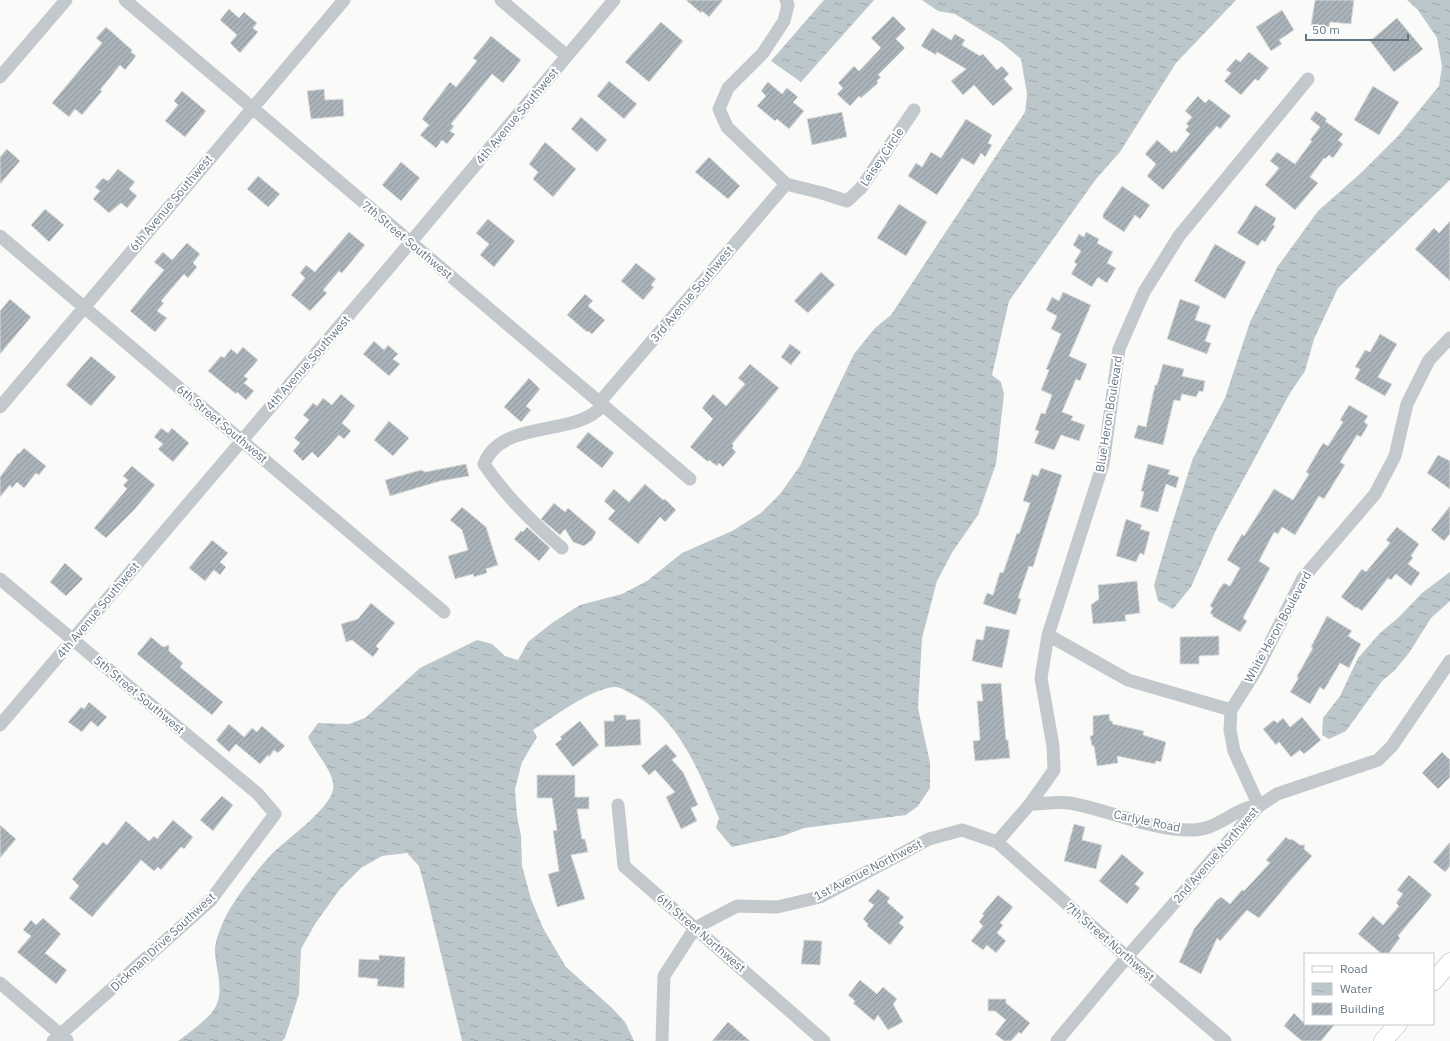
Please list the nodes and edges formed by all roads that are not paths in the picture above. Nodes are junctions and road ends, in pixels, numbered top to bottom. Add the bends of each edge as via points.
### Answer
1 (66, 0) edge
2 (125, 0) edge
3 (344, 0) edge
4 (501, 0) edge
5 (614, 0) edge
6 (786, 0) edge
7 (567, 56) junction
8 (5, 62) edge
9 (0, 78) edge
10 (1308, 79) dead end
11 (252, 108) junction
12 (914, 110) dead end
13 (786, 184) junction
14 (0, 236) edge
15 (410, 243) junction
16 (84, 307) junction
17 (1450, 338) edge
18 (600, 404) junction
19 (0, 407) edge
20 (241, 440) junction
21 (690, 479) dead end
22 (562, 548) dead end
23 (0, 579) edge
24 (444, 612) dead end
25 (1048, 635) junction
26 (72, 640) junction
27 (1450, 661) edge
28 (1231, 710) junction
29 (0, 725) edge
30 (1030, 804) junction
31 (618, 805) dead end
32 (1259, 806) junction
33 (275, 814) joint
34 (997, 842) junction
35 (695, 928) junction
36 (1127, 957) junction
37 (1450, 962) edge
38 (1434, 981) edge
39 (0, 983) edge
40 (1397, 1025) edge
41 (61, 1039) edge
42 (662, 1041) edge
43 (824, 1041) edge
44 (1057, 1041) edge
45 (1225, 1041) edge
46 (1383, 1041) edge

1 - 8 street
2 - 11 street, 7th Street Southwest
3 - 11 street, 6th Avenue Southwest
4 - 7 street
5 - 7 street, 4th Avenue Southwest
6 - 13 street via 788,4 784,21 763,53 728,88 720,109 727,127
7 - 15 street, 4th Avenue Southwest
8 - 9 street
10 - 25 street, Blue Heron Boulevard via 1179,236 1144,292 1119,349 1103,464
11 - 15 street, 7th Street Southwest
11 - 16 street, 6th Avenue Southwest
12 - 13 street, Leisey Circle via 861,188 847,201
13 - 18 street, 3rd Avenue Southwest
14 - 16 street, 6th Street Southwest
15 - 18 street, 7th Street Southwest
15 - 20 street, 4th Avenue Southwest
16 - 19 street, 6th Avenue Southwest
16 - 20 street, 6th Street Southwest
17 - 28 street, White Heron Boulevard via 1428,360 1406,404 1395,456 1375,494 1303,578 1257,668
18 - 21 street, 7th Street Southwest
18 - 22 street via 589,417 530,431 501,443 488,454 484,464 535,525
20 - 24 street, 6th Street Southwest
20 - 26 street, 4th Avenue Southwest
23 - 26 street, 5th Street Southwest
25 - 28 street via 1128,680
25 - 30 street, Blue Heron Boulevard via 1041,678 1054,746 1054,770
26 - 29 street, 4th Avenue Southwest
26 - 33 street, 5th Street Southwest via 258,794
27 - 32 street, 2nd Avenue Northwest via 1392,746 1378,760 1277,794
28 - 32 street, White Heron Boulevard via 1230,730 1234,751
30 - 32 street, Carlyle Road via 1068,802 1158,826 1196,830 1223,822 1249,807
30 - 34 street, Blue Heron Boulevard
31 - 35 street, 6th Street Northwest via 624,866
32 - 36 street, 2nd Avenue Northwest
33 - 41 street, Dickman Drive Southwest via 210,901
34 - 35 street, 1st Avenue Northwest via 962,830 929,839 820,897 777,907 737,906
34 - 36 street, 7th Street Northwest
35 - 42 street, 1st Avenue Northwest via 664,976
35 - 43 street, 6th Street Northwest
36 - 44 street, 2nd Avenue Northwest
36 - 45 street, 7th Street Northwest
37 - 38 street
39 - 41 street
40 - 46 street

